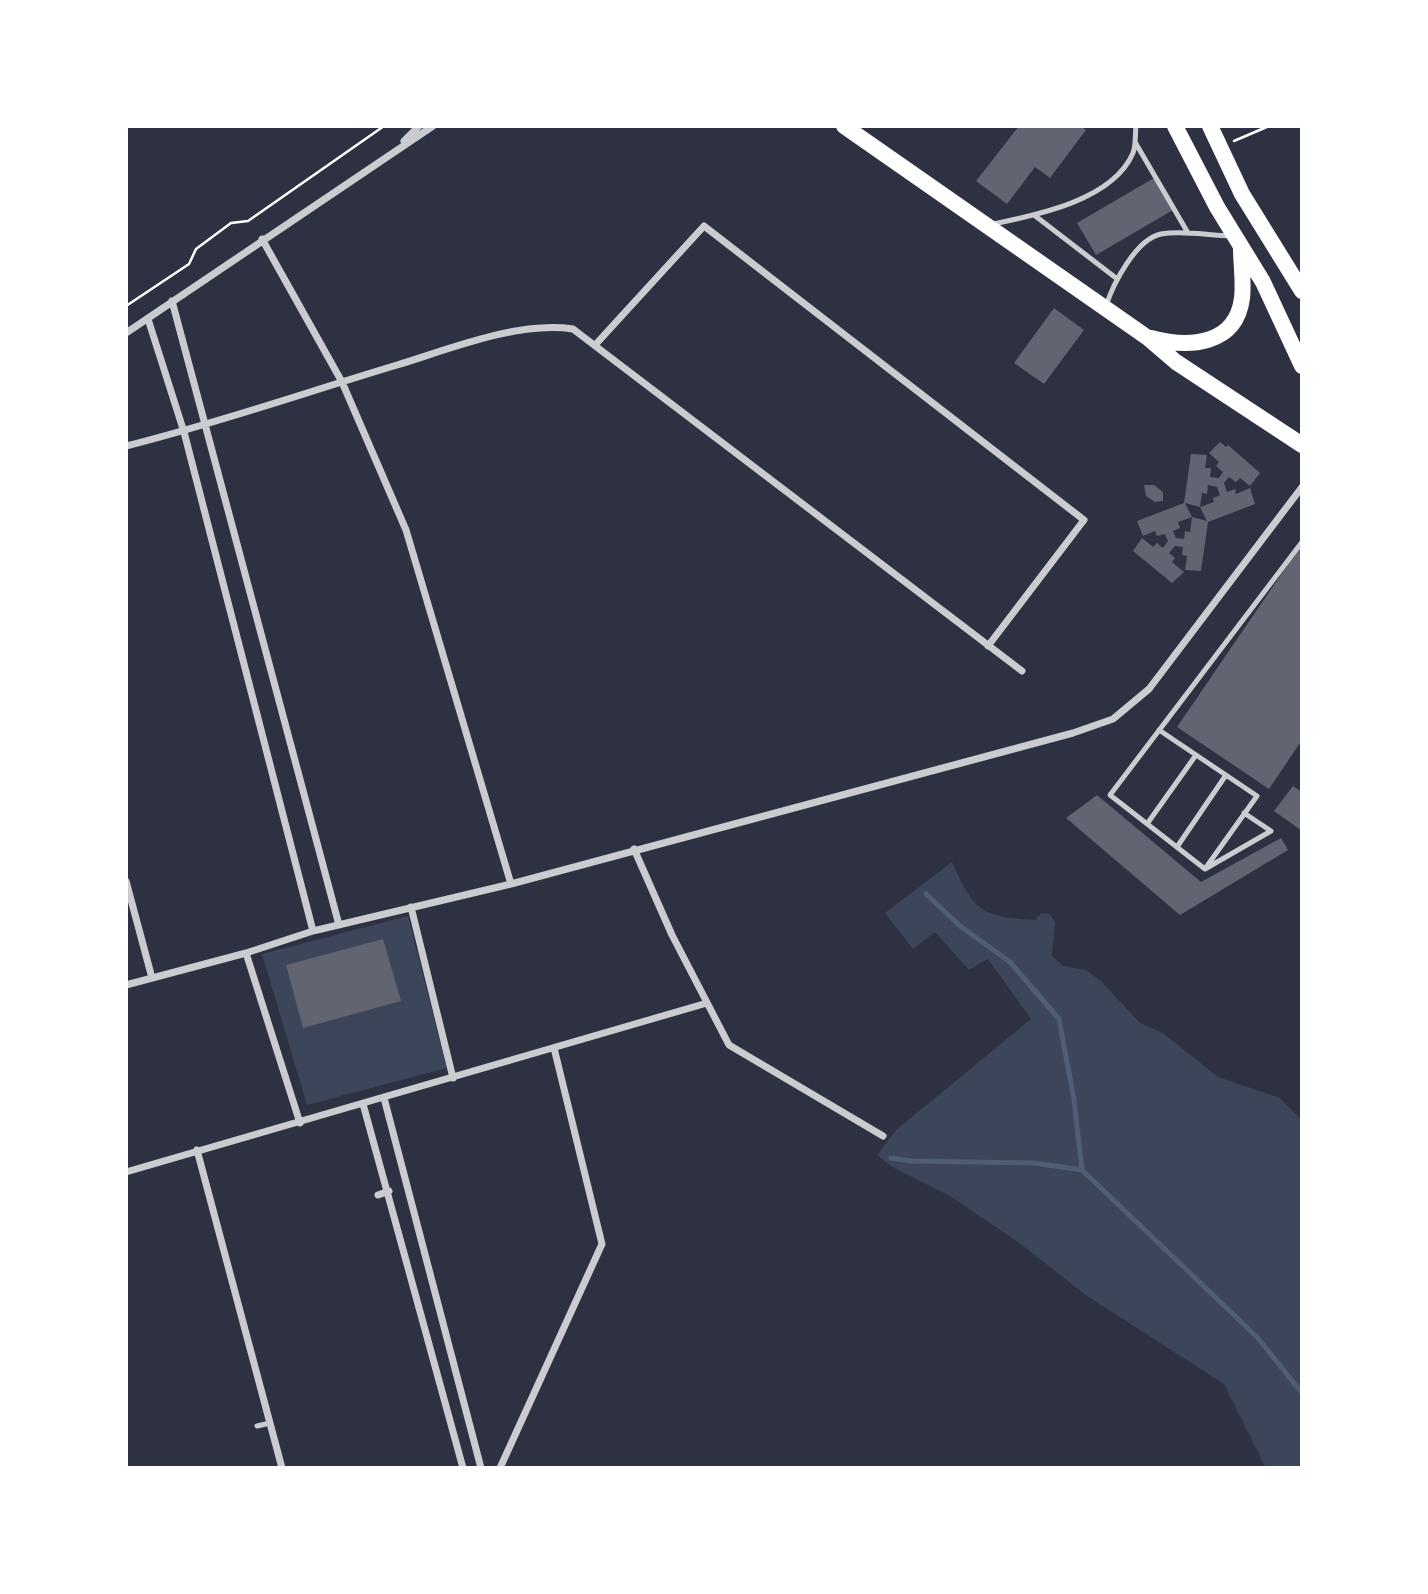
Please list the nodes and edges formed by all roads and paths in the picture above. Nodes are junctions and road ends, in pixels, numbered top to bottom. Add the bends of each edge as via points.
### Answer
1 (384, 126) edge
2 (419, 126) edge
3 (433, 126) edge
4 (844, 126) edge
5 (1136, 126) edge
6 (1175, 126) edge
7 (1210, 126) edge
8 (1269, 126) edge
9 (1134, 140) junction
10 (1239, 152) dead end
11 (391, 153) junction
12 (1034, 215) junction
13 (986, 226) junction
14 (1188, 233) junction
15 (262, 239) junction
16 (1238, 241) junction
17 (1116, 278) junction
18 (1302, 291) edge
19 (172, 301) junction
20 (126, 306) edge
21 (1105, 309) junction
22 (148, 319) junction
23 (126, 333) edge
24 (1148, 338) junction
25 (596, 344) junction
26 (1302, 366) edge
27 (342, 382) junction
28 (207, 424) junction
29 (184, 432) junction
30 (1302, 445) edge
31 (126, 446) edge
32 (1302, 487) edge
33 (1302, 542) edge
34 (988, 646) junction
35 (1021, 671) dead end
36 (1159, 730) junction
37 (1196, 755) junction
38 (1226, 775) junction
39 (1244, 813) junction
40 (1147, 824) junction
41 (1177, 847) junction
42 (634, 849) junction
43 (1205, 869) junction
44 (126, 881) edge
45 (511, 884) junction
46 (411, 907) junction
47 (339, 925) junction
48 (313, 931) junction
49 (246, 953) junction
50 (152, 978) junction
51 (126, 985) edge
52 (707, 1003) junction
53 (554, 1048) junction
54 (453, 1078) junction
55 (384, 1098) junction
56 (363, 1104) junction
57 (300, 1123) junction
58 (883, 1136) dead end
59 (197, 1150) junction
60 (126, 1172) edge
61 (389, 1191) junction
62 (379, 1195) dead end
63 (270, 1423) junction
64 (257, 1426) dead end
65 (282, 1468) edge
66 (463, 1468) edge
67 (481, 1468) edge
68 (500, 1468) edge

1 - 20 path via 248,221 232,223 196,249 188,264
2 - 11 street
3 - 11 street
4 - 13 main road
5 - 9 lane
6 - 16 main road
7 - 18 main road via 1242,194
8 - 10 path via 1234,140
9 - 12 lane via 1133,152 1114,178 1066,207
9 - 14 lane
11 - 15 street
12 - 13 lane
12 - 17 lane
13 - 21 main road
14 - 16 lane
14 - 17 lane via 1158,234
15 - 19 street
15 - 27 street
16 - 24 main road via 1240,309 1233,324 1222,334 1196,344
16 - 26 main road via 1263,282
17 - 21 lane
19 - 22 street
19 - 28 street
21 - 24 main road
22 - 23 street
22 - 29 street
24 - 30 main road
25 - 27 street via 573,329 549,326 465,344
25 - 34 street
25 - 34 street via 704,226 1084,520
27 - 28 street
27 - 45 street via 406,530
28 - 29 street
28 - 47 street
29 - 31 street
29 - 48 street
32 - 42 street via 1149,689 1113,719
33 - 36 lane
34 - 35 street
36 - 37 lane
36 - 40 lane via 1110,795
37 - 38 lane
37 - 40 lane
38 - 39 lane via 1257,796
38 - 41 lane
39 - 43 lane
39 - 43 lane via 1271,831
40 - 41 lane
41 - 43 lane
42 - 45 street
42 - 52 street
44 - 50 street
45 - 46 street
46 - 47 street
46 - 54 street
47 - 48 street
48 - 49 street
49 - 50 street
49 - 57 street
50 - 51 street
52 - 53 street
52 - 58 street via 729,1045
53 - 54 street
53 - 68 street via 602,1244
54 - 55 street
55 - 56 street
55 - 67 street
56 - 57 street
56 - 61 street
57 - 59 street
59 - 60 street
59 - 63 street
61 - 62 street
61 - 66 street
63 - 64 lane
63 - 65 street

